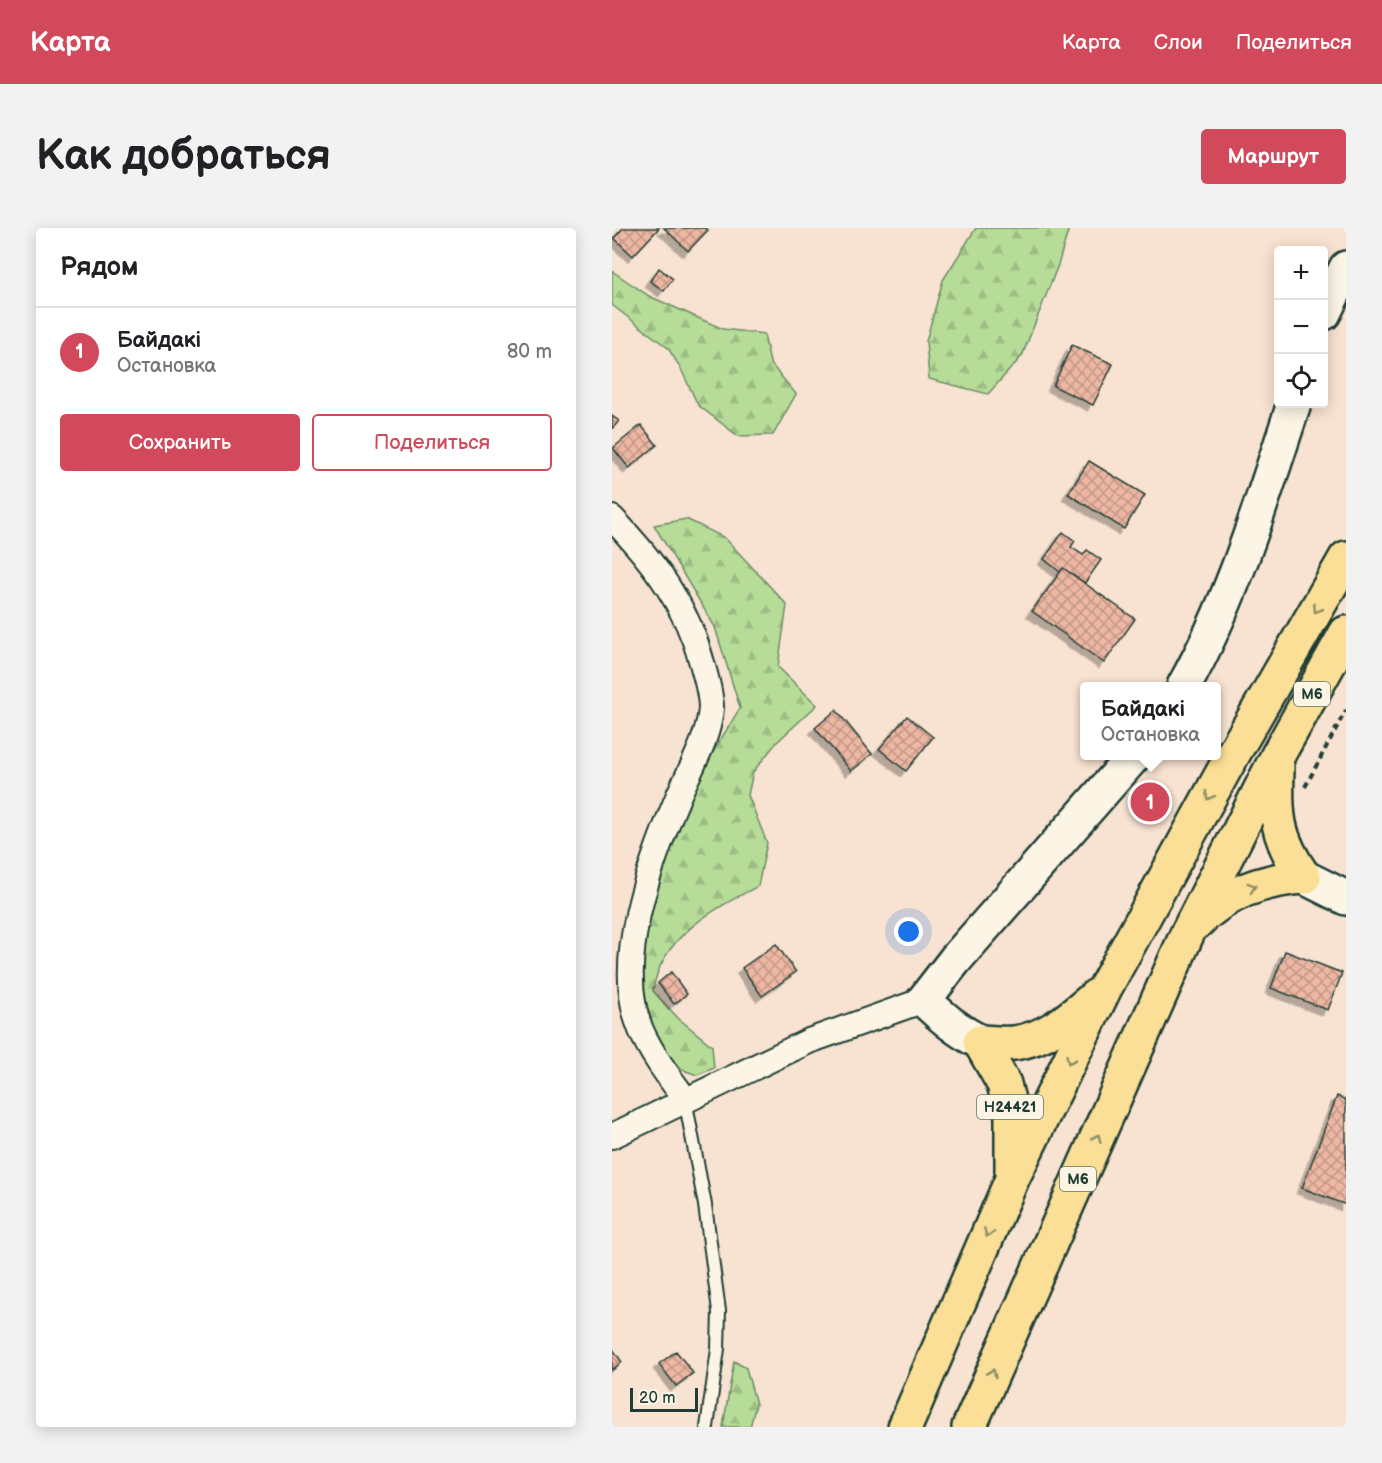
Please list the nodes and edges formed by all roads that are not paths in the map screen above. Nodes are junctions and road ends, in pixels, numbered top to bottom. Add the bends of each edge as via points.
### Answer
1 (1346, 268) edge
2 (1328, 303) edge
3 (1293, 408) edge
4 (612, 518) edge
5 (1346, 558) edge
6 (1346, 633) edge
7 (1187, 682) edge
8 (1278, 755) junction
9 (1130, 760) edge
10 (1304, 877) junction
11 (1346, 898) edge
12 (1188, 932) junction
13 (1105, 988) junction
14 (924, 1000) junction
15 (980, 1042) junction
16 (685, 1099) junction
17 (612, 1136) edge
18 (1012, 1179) junction
19 (707, 1427) edge
20 (905, 1427) edge
21 (969, 1427) edge

1 - 2 street
3 - 7 street via 1230,592
4 - 16 street via 668,584 697,642 709,688 707,728 659,843 635,929 631,967 633,1002 640,1028
5 -> 13 highway, М6
6 - 8 highway, М6
8 - 10 highway via 1276,810 1288,855
8 - 12 highway, М6
9 - 14 street
10 - 11 street
12 -> 10 highway via 1208,911 1239,891 1280,879
21 -> 12 highway, М6
13 - 15 highway via 1042,1036 1013,1043
13 -> 18 highway, М6
14 - 15 street via 954,1027
14 - 16 street via 809,1041
15 - 18 highway, Н24421 via 1004,1084 1012,1116
16 - 17 street
16 - 19 lane via 719,1311
18 -> 20 highway, М6

